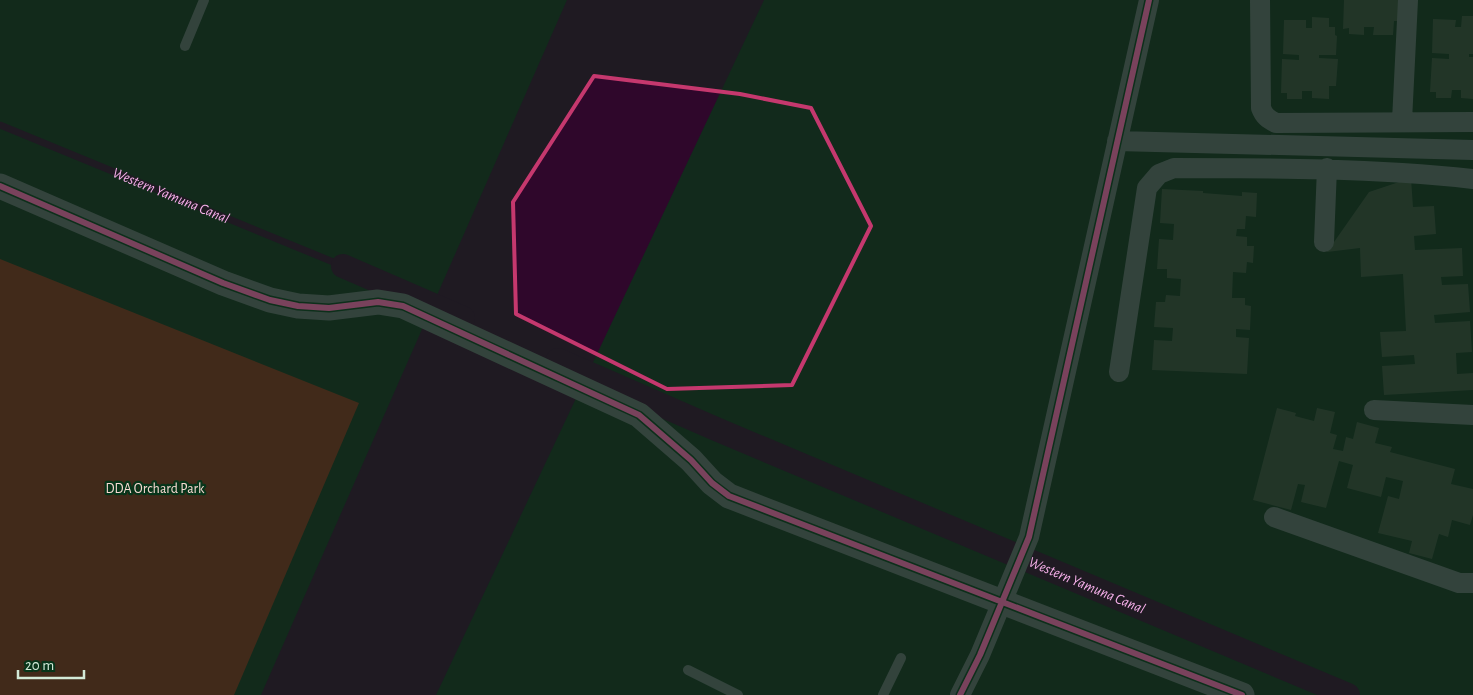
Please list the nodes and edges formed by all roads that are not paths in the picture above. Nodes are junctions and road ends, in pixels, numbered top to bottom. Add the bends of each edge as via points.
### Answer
1 (204, 0) edge
2 (1149, 0) edge
3 (1260, 0) edge
4 (1408, 0) edge
5 (185, 46) dead end
6 (1473, 122) edge
7 (1402, 124) junction
8 (1117, 141) junction
9 (1402, 147) junction
10 (1431, 149) junction
11 (1473, 150) edge
12 (1327, 168) junction
13 (1430, 174) junction
14 (1473, 179) edge
15 (0, 186) edge
16 (1324, 242) dead end
17 (1119, 372) dead end
18 (1374, 410) dead end
19 (1473, 415) edge
20 (1274, 516) dead end
21 (1473, 583) edge
22 (1001, 602) junction
23 (901, 658) dead end
24 (688, 670) dead end
25 (738, 695) edge
26 (883, 695) edge
27 (960, 695) edge
28 (1242, 695) edge

1 - 5 lane
2 - 8 street
3 - 7 street via 1261,108 1268,119 1276,123
4 - 7 street
6 - 7 street
7 - 9 street
8 - 9 street
8 - 22 street via 1028,537
9 - 10 street
10 - 11 street
10 - 13 street
12 - 13 street
12 - 16 street
12 - 17 street via 1174,168 1159,174 1147,188
13 - 14 street
15 - 22 street via 223,283 270,300 329,308 378,302 403,306 639,415 729,496
18 - 19 street
20 - 21 street via 1459,583
22 - 27 street
22 - 28 street
23 - 26 lane
24 - 25 lane

